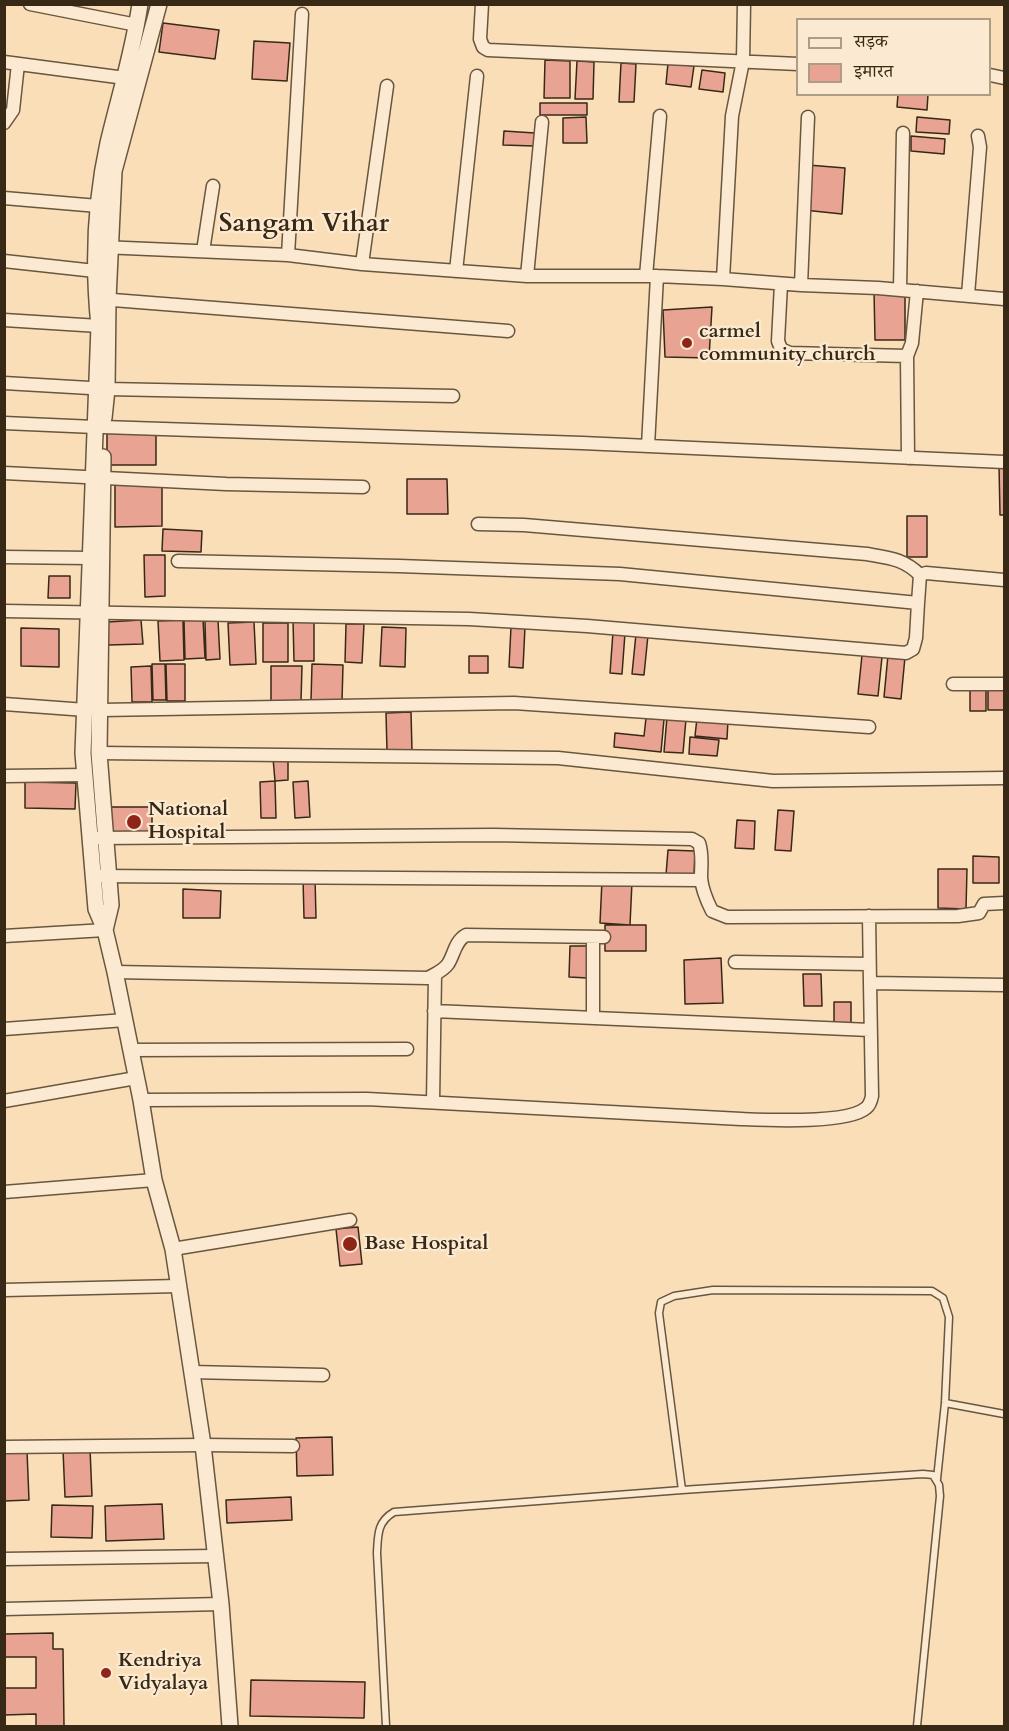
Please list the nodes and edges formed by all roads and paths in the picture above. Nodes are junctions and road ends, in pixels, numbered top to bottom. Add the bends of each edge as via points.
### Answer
1 (30, 4) edge
2 (140, 4) edge
3 (159, 4) edge
4 (482, 4) edge
5 (744, 4) edge
6 (302, 14) dead end
7 (137, 26) junction
8 (743, 61) junction
9 (4, 62) edge
10 (18, 64) junction
11 (796, 64) edge
12 (477, 76) dead end
13 (125, 78) junction
14 (387, 86) dead end
15 (660, 116) dead end
16 (808, 117) dead end
17 (542, 122) dead end
18 (4, 123) edge
19 (903, 133) dead end
20 (978, 136) dead end
21 (213, 186) dead end
22 (4, 198) edge
23 (98, 206) junction
24 (104, 247) junction
25 (203, 251) junction
26 (288, 255) junction
27 (4, 261) edge
28 (362, 264) junction
29 (95, 271) junction
30 (456, 271) junction
31 (527, 276) junction
32 (651, 276) junction
33 (723, 279) junction
34 (781, 284) junction
35 (801, 285) junction
36 (900, 289) junction
37 (917, 291) junction
38 (968, 295) junction
39 (102, 299) junction
40 (1005, 299) edge
41 (4, 320) edge
42 (99, 326) junction
43 (508, 331) dead end
44 (907, 356) junction
45 (4, 383) edge
46 (102, 389) junction
47 (453, 396) dead end
48 (4, 423) edge
49 (99, 427) junction
50 (648, 446) junction
51 (908, 458) junction
52 (1005, 462) edge
53 (4, 473) edge
54 (97, 478) junction
55 (363, 487) dead end
56 (478, 524) dead end
57 (4, 556) edge
58 (90, 558) junction
59 (178, 561) dead end
60 (920, 575) junction
61 (1005, 580) edge
62 (918, 603) junction
63 (4, 611) edge
64 (95, 611) junction
65 (954, 684) dead end
66 (1005, 684) edge
67 (4, 704) edge
68 (93, 710) junction
69 (870, 728) dead end
70 (99, 753) junction
71 (86, 775) junction
72 (4, 776) edge
73 (1005, 778) edge
74 (98, 838) junction
75 (102, 876) junction
76 (701, 880) junction
77 (1005, 903) edge
78 (869, 916) junction
79 (105, 930) junction
80 (4, 936) edge
81 (735, 962) dead end
82 (869, 964) junction
83 (115, 972) junction
84 (435, 975) junction
85 (870, 983) junction
86 (1005, 985) edge
87 (434, 1011) junction
88 (593, 1018) junction
89 (124, 1020) junction
90 (4, 1029) edge
91 (870, 1030) junction
92 (407, 1049) dead end
93 (130, 1050) junction
94 (136, 1078) junction
95 (141, 1100) junction
96 (4, 1101) edge
97 (433, 1102) junction
98 (154, 1180) junction
99 (4, 1192) edge
100 (350, 1220) dead end
101 (173, 1249) junction
102 (178, 1286) junction
103 (4, 1290) edge
104 (191, 1372) junction
105 (323, 1375) dead end
106 (945, 1403) junction
107 (1005, 1414) edge
108 (203, 1445) junction
109 (292, 1446) dead end
110 (4, 1447) edge
111 (937, 1479) junction
112 (682, 1490) junction
113 (215, 1556) junction
114 (4, 1559) edge
115 (221, 1604) junction
116 (4, 1609) edge
117 (230, 1726) edge
118 (386, 1726) edge
119 (917, 1726) edge

1 - 7 street
2 - 7 street
3 - 24 street via 114,171
4 - 8 street via 480,39 488,50
5 - 8 street
6 - 26 street
7 - 13 street
8 - 11 street
8 - 33 street via 732,116
9 - 10 street
10 - 13 street
10 - 18 street via 13,110
12 - 30 street
13 - 23 street via 108,144
14 - 28 street
15 - 32 street
16 - 35 street
17 - 31 street
19 - 36 street
20 - 38 street
21 - 25 street
22 - 23 street
23 - 24 street
24 - 25 street
24 - 29 street
24 - 39 street
25 - 26 street
26 - 28 street
27 - 29 street
28 - 30 street
29 - 39 street
30 - 31 street
31 - 32 street
32 - 33 street
32 - 50 street
33 - 34 street
34 - 35 street
34 - 44 street via 778,341 782,349 790,353
35 - 36 street
36 - 37 street
37 - 38 street
37 - 44 street
38 - 40 street
39 - 42 street
39 - 43 street
39 - 46 street
41 - 42 street
42 - 46 street
44 - 51 street
45 - 46 street
46 - 47 street
46 - 49 street
48 - 49 street
49 - 50 street
49 - 54 street
50 - 51 street
51 - 52 street
53 - 54 street
54 - 55 street
54 - 58 street
54 - 64 street
56 - 60 street via 867,554 909,564
57 - 58 street
58 - 64 street
59 - 62 street via 620,574
60 - 61 street
60 - 62 street
62 - 64 street via 916,638 913,649 906,652 469,619
63 - 64 street
64 - 68 street
65 - 66 street
67 - 68 street
68 - 69 street via 514,703
68 - 70 street
68 - 71 street via 83,753
70 - 73 street via 558,758 772,781
70 - 74 street
71 - 72 street
71 - 74 street
74 - 75 street
74 - 76 street via 494,835 692,839 702,850
75 - 76 street
75 - 79 street via 111,905
76 - 78 street via 712,911 727,916
77 - 78 street via 984,904 979,913 958,916
78 - 82 street
79 - 80 street
79 - 83 street
81 - 82 street
82 - 85 street
83 - 84 street via 422,978
83 - 89 street
84 - 87 street
84 - 88 street via 447,965 460,938 466,935 598,937
85 - 86 street
85 - 91 street
87 - 88 street
87 - 97 street
88 - 91 street
89 - 90 street
89 - 93 street
91 - 97 street via 871,1103 859,1113 846,1116 741,1119
92 - 93 street
93 - 94 street
94 - 95 street
94 - 96 street
95 - 97 street
95 - 98 street
98 - 99 street
98 - 101 street
100 - 101 street
101 - 102 street
102 - 103 street
102 - 104 street
104 - 105 street
104 - 108 street
106 - 107 lane
106 - 111 lane
106 - 112 lane via 950,1317 943,1298 932,1291 713,1290 674,1296 662,1302 659,1313
108 - 109 street
108 - 110 street
108 - 113 street
111 - 112 lane via 923,1474
111 - 119 lane via 940,1496
112 - 118 lane via 394,1512 385,1517 378,1531 376,1553
113 - 114 street
113 - 115 street
115 - 116 street
115 - 117 street

